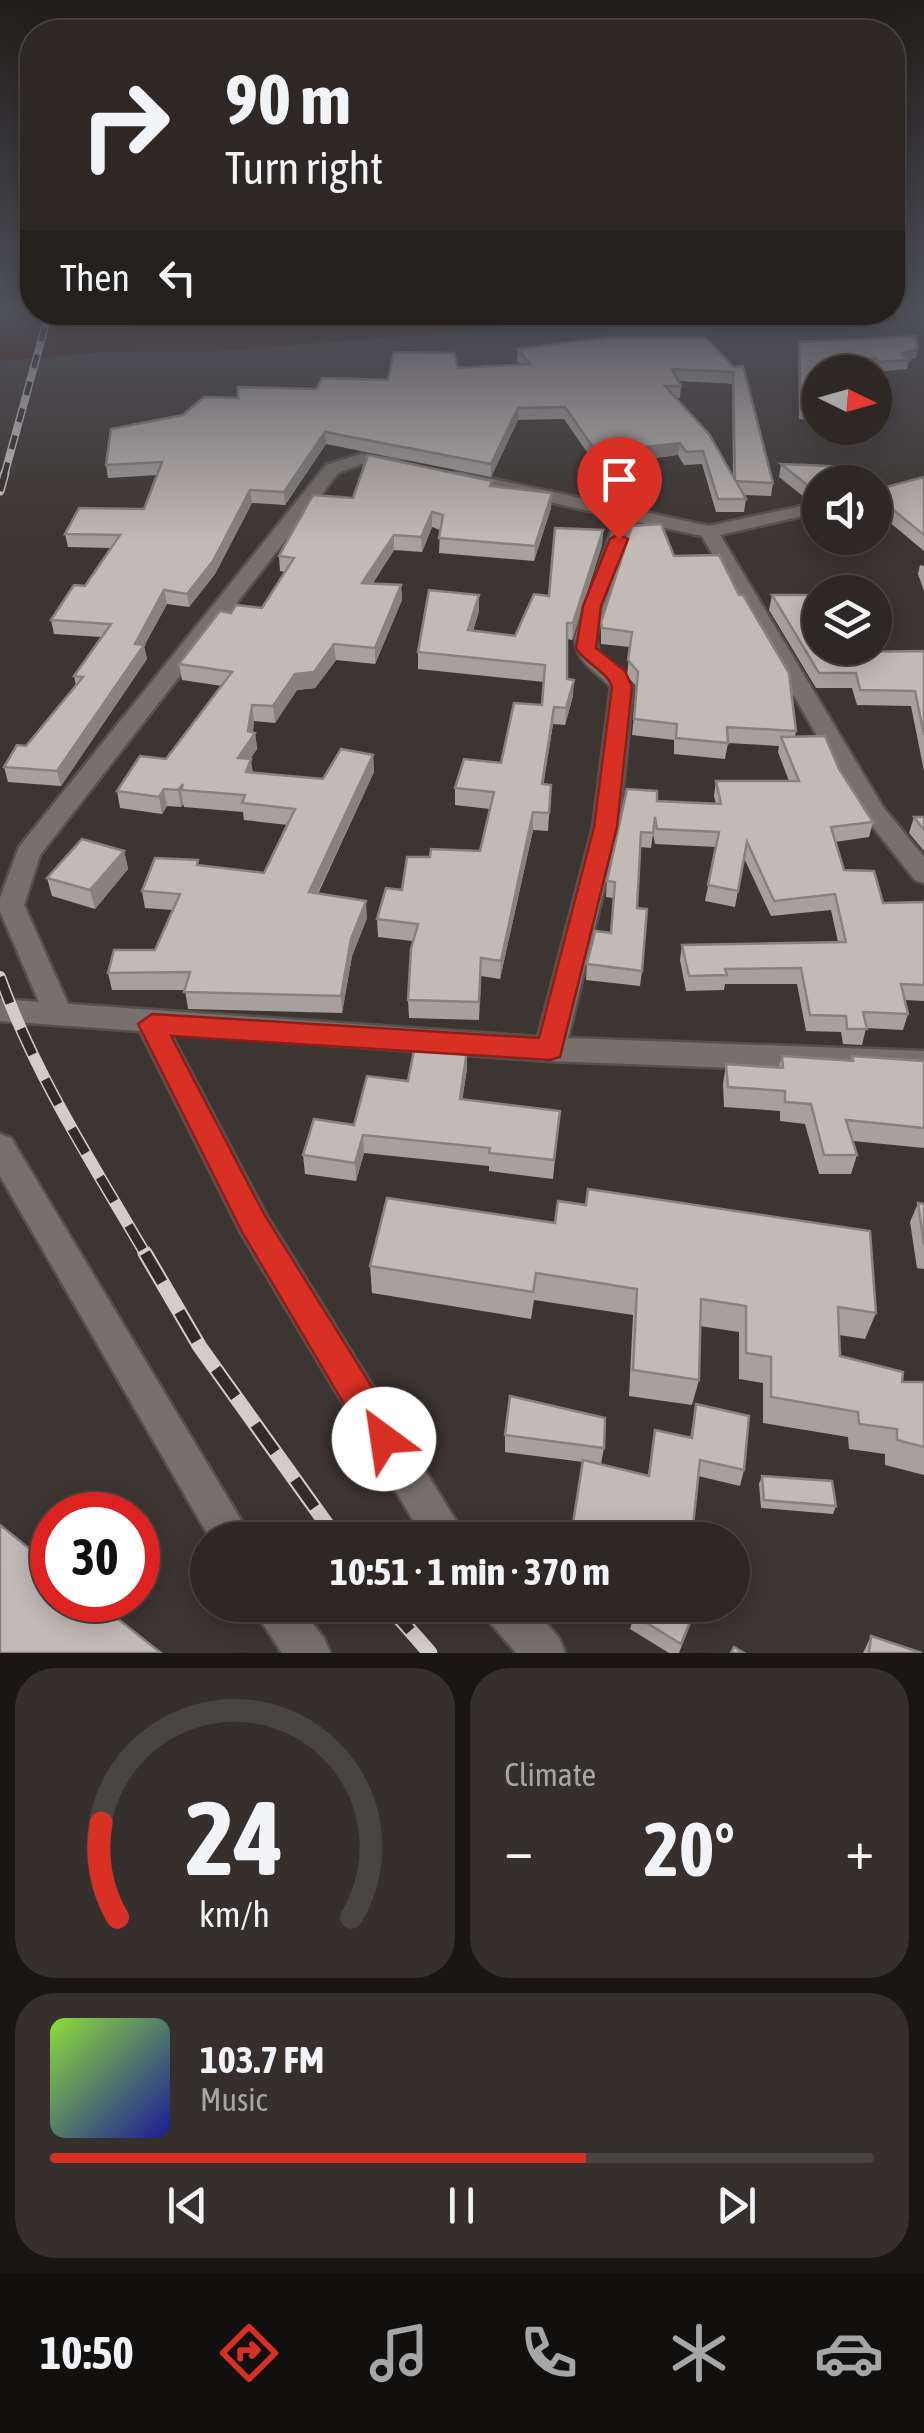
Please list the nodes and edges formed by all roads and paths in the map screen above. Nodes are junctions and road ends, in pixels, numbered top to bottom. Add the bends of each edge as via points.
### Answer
1 (802, 510) edge
2 (626, 512) junction
3 (709, 532) junction
4 (924, 874) edge
5 (0, 1010) edge
6 (58, 1013) junction
7 (152, 1024) junction
8 (550, 1049) junction
9 (924, 1063) edge
10 (1, 1159) edge
11 (222, 1522) edge
12 (437, 1522) edge
13 (285, 1622) edge
14 (518, 1622) edge
15 (309, 1653) edge
16 (544, 1653) edge

1 - 3 street
2 - 3 street
2 - 6 street via 362,459 332,469 28,853 11,905
2 - 8 street via 592,606 586,648 618,675 622,687 606,827
3 - 4 street via 873,812
5 - 6 street
6 - 7 street
7 - 8 street
7 - 12 street via 253,1223
8 - 9 street
10 - 11 street
13 - 15 street
14 - 16 street

